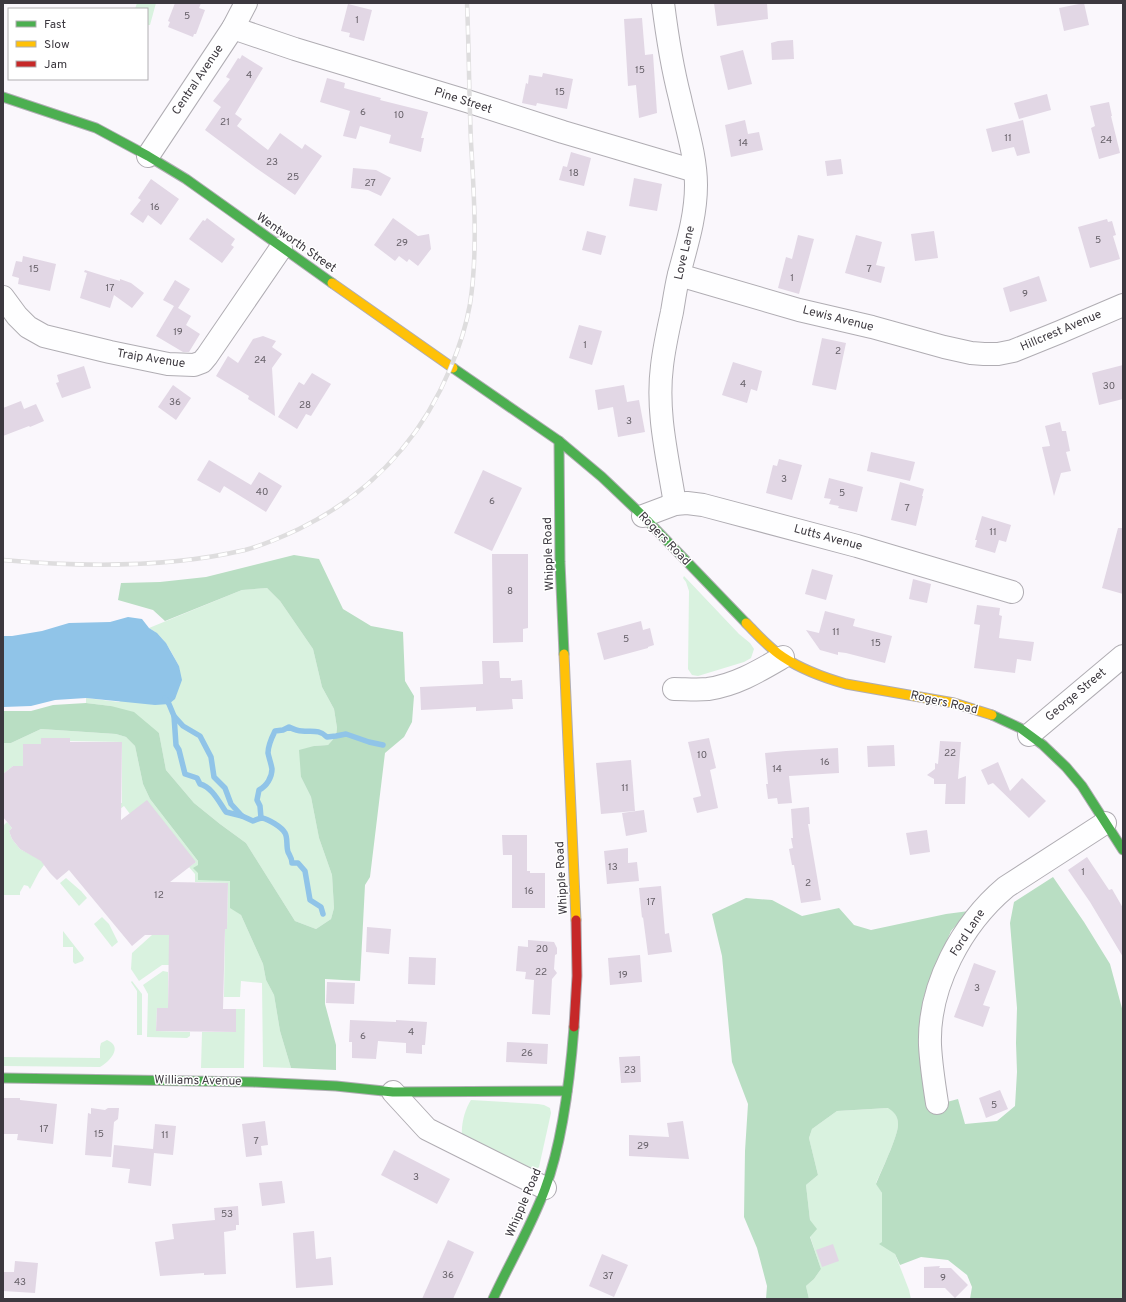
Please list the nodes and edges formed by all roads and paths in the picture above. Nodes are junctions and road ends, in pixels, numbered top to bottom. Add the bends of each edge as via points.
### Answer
1 (246, 3) edge
2 (663, 3) edge
3 (232, 28) junction
4 (3, 97) edge
5 (148, 156) junction
6 (695, 171) junction
7 (281, 248) junction
8 (679, 275) junction
9 (3, 297) edge
10 (1123, 305) edge
11 (998, 354) joint
12 (559, 441) junction
13 (674, 504) junction
14 (643, 516) junction
15 (1012, 592) dead end
16 (1123, 656) edge
17 (783, 657) junction
18 (674, 689) dead end
19 (1029, 735) junction
20 (1105, 823) junction
21 (1123, 850) edge
22 (3, 1078) edge
23 (568, 1091) junction
24 (393, 1092) junction
25 (937, 1103) dead end
26 (545, 1188) junction
27 (493, 1299) edge

1 - 3 street, Central Avenue
2 - 6 street, Love Lane via 675,77
3 - 5 street, Central Avenue
3 - 6 street, Pine Street
4 - 5 main road, Wentworth Street via 96,128
5 - 7 main road, Wentworth Street via 186,179
6 - 8 street, Love Lane via 694,209
7 - 9 street, Traip Avenue via 207,356 202,362 194,365 168,364 44,336 28,328
7 - 12 main road, Wentworth Street
8 - 11 street, Lewis Avenue via 799,310 944,347 971,353
8 - 13 street, Love Lane via 660,388 660,413
10 - 11 street, Hillcrest Avenue via 1013,351
12 - 14 main road, Rogers Road
12 - 23 main road, Whipple Road via 562,607 577,958 576,1010
13 - 14 street, Lutts Avenue
13 - 15 street, Lutts Avenue via 703,506 795,529
14 - 17 main road, Rogers Road via 752,629
16 - 19 street, George Street
17 - 18 street via 734,683 708,689
17 - 19 main road, Rogers Road via 813,673 846,684 965,705 986,712
19 - 20 main road, Rogers Road via 1066,767 1082,786
20 - 21 main road, Rogers Road
20 - 25 street, Ford Lane via 1001,891 982,910 959,942 944,971 932,1022 930,1044
22 - 24 main road, Williams Avenue via 253,1082
23 - 24 main road, Williams Avenue
23 - 26 main road, Whipple Road via 556,1155
24 - 26 street via 427,1129
26 - 27 main road, Whipple Road

